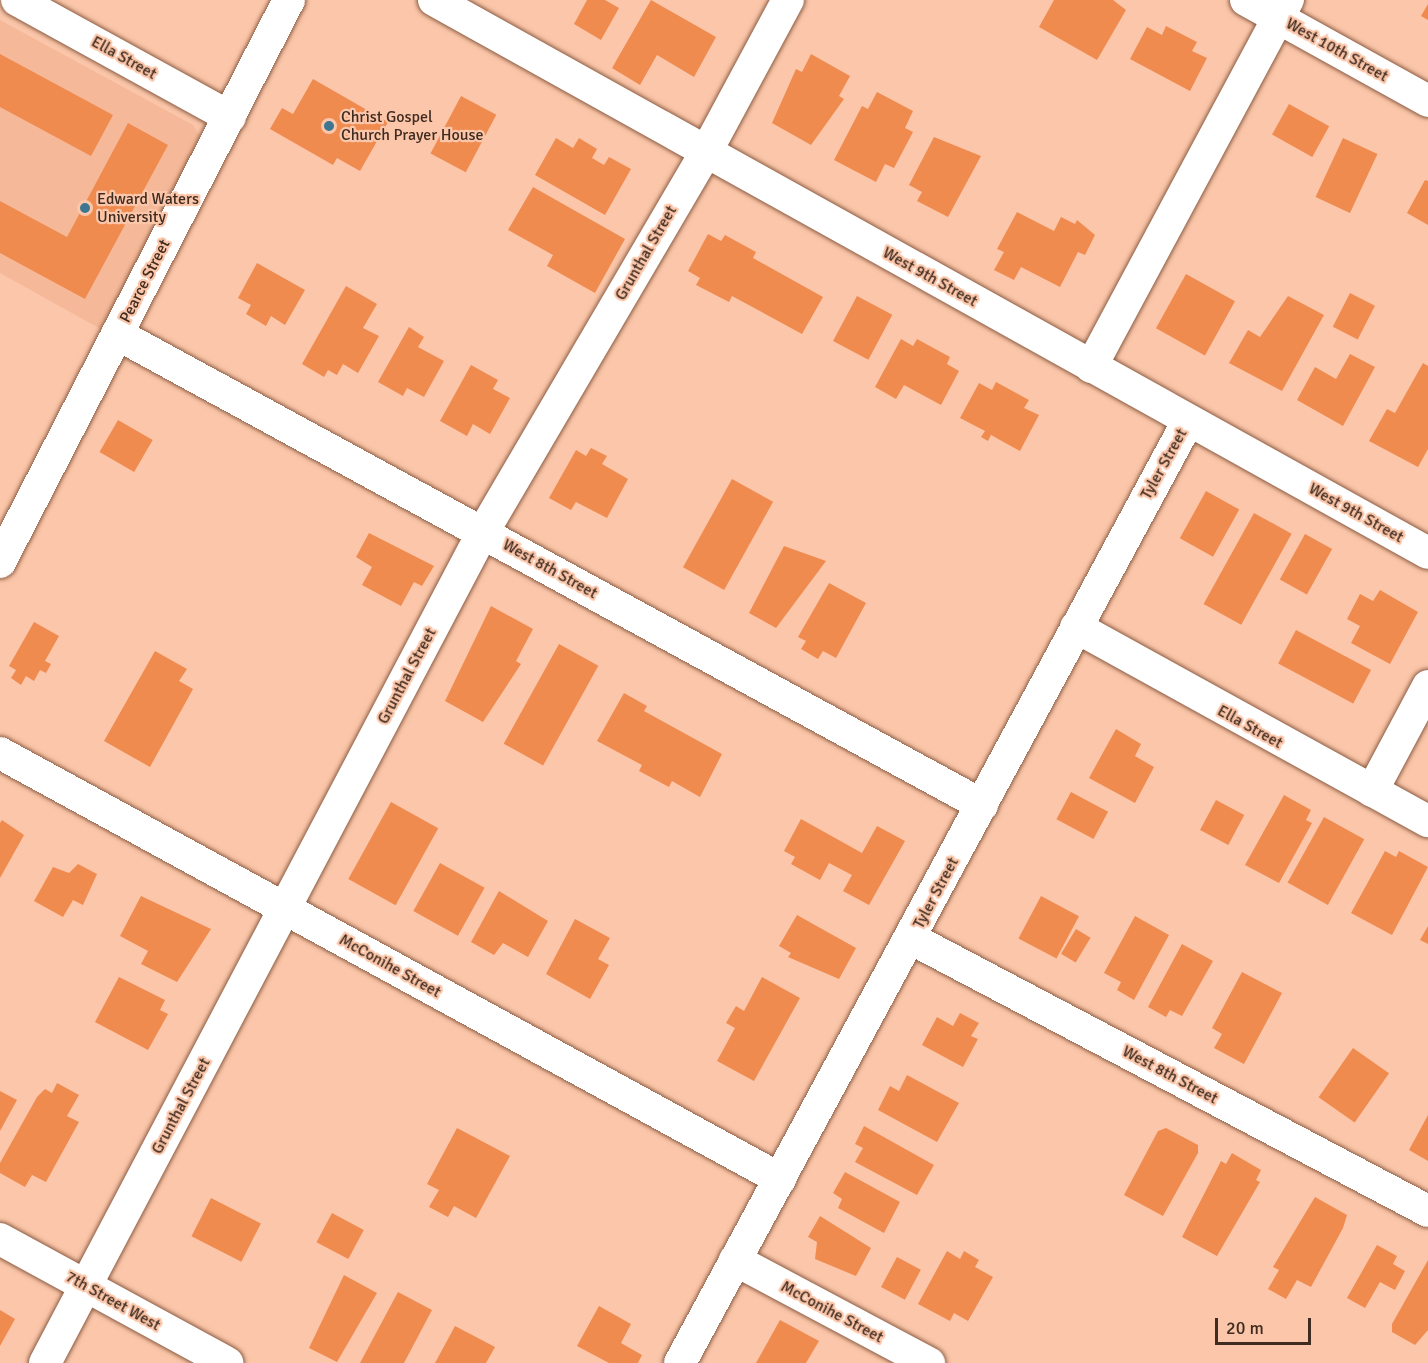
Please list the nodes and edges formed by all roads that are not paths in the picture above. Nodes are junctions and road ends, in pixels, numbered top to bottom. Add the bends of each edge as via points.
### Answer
1 (17, 0) edge
2 (289, 0) edge
3 (434, 0) edge
4 (788, 0) edge
5 (1246, 0) edge
6 (1284, 9) edge
7 (1428, 101) edge
8 (230, 117) junction
9 (706, 152) junction
10 (117, 334) junction
11 (1091, 367) junction
12 (1188, 421) junction
13 (483, 532) junction
14 (1428, 553) edge
15 (0, 562) edge
16 (1076, 627) junction
17 (1428, 686) edge
18 (0, 753) edge
19 (1372, 791) junction
20 (982, 805) junction
21 (1428, 820) edge
22 (285, 909) junction
23 (912, 939) junction
24 (780, 1179) junction
25 (1428, 1211) edge
26 (0, 1239) edge
27 (735, 1260) junction
28 (86, 1287) junction
29 (45, 1363) edge
30 (227, 1363) edge
31 (681, 1363) edge
32 (929, 1363) edge

1 - 8 street, Ella Street
2 - 8 street, Pearce Street
3 - 9 street, West 9th Street
4 - 9 street, Grunthal Street
5 - 6 street, West 10th Street
6 - 7 street, West 10th Street
6 - 11 street
8 - 10 street, Pearce Street
9 - 11 street, West 9th Street
9 - 13 street, Grunthal Street
10 - 13 street, West 8th Street
10 - 15 street, Pearce Street
11 - 12 street, West 9th Street
12 - 14 street, West 9th Street
12 - 16 street, Tyler Street
13 - 20 street, West 8th Street
13 - 22 street, Grunthal Street
16 - 19 street, Ella Street
16 - 20 street, Tyler Street
17 - 19 street
18 - 22 street, McConihe Street
19 - 21 street, Ella Street
20 - 23 street, Tyler Street
22 - 24 street, McConihe Street
22 - 28 street, Grunthal Street
23 - 24 street, Tyler Street
23 - 25 street, West 8th Street
24 - 27 street, Tyler Street
26 - 28 street, 7th Street West
27 - 31 street, Tyler Street
27 - 32 street, McConihe Street
28 - 29 street, Grunthal Street
28 - 30 street, 7th Street West

